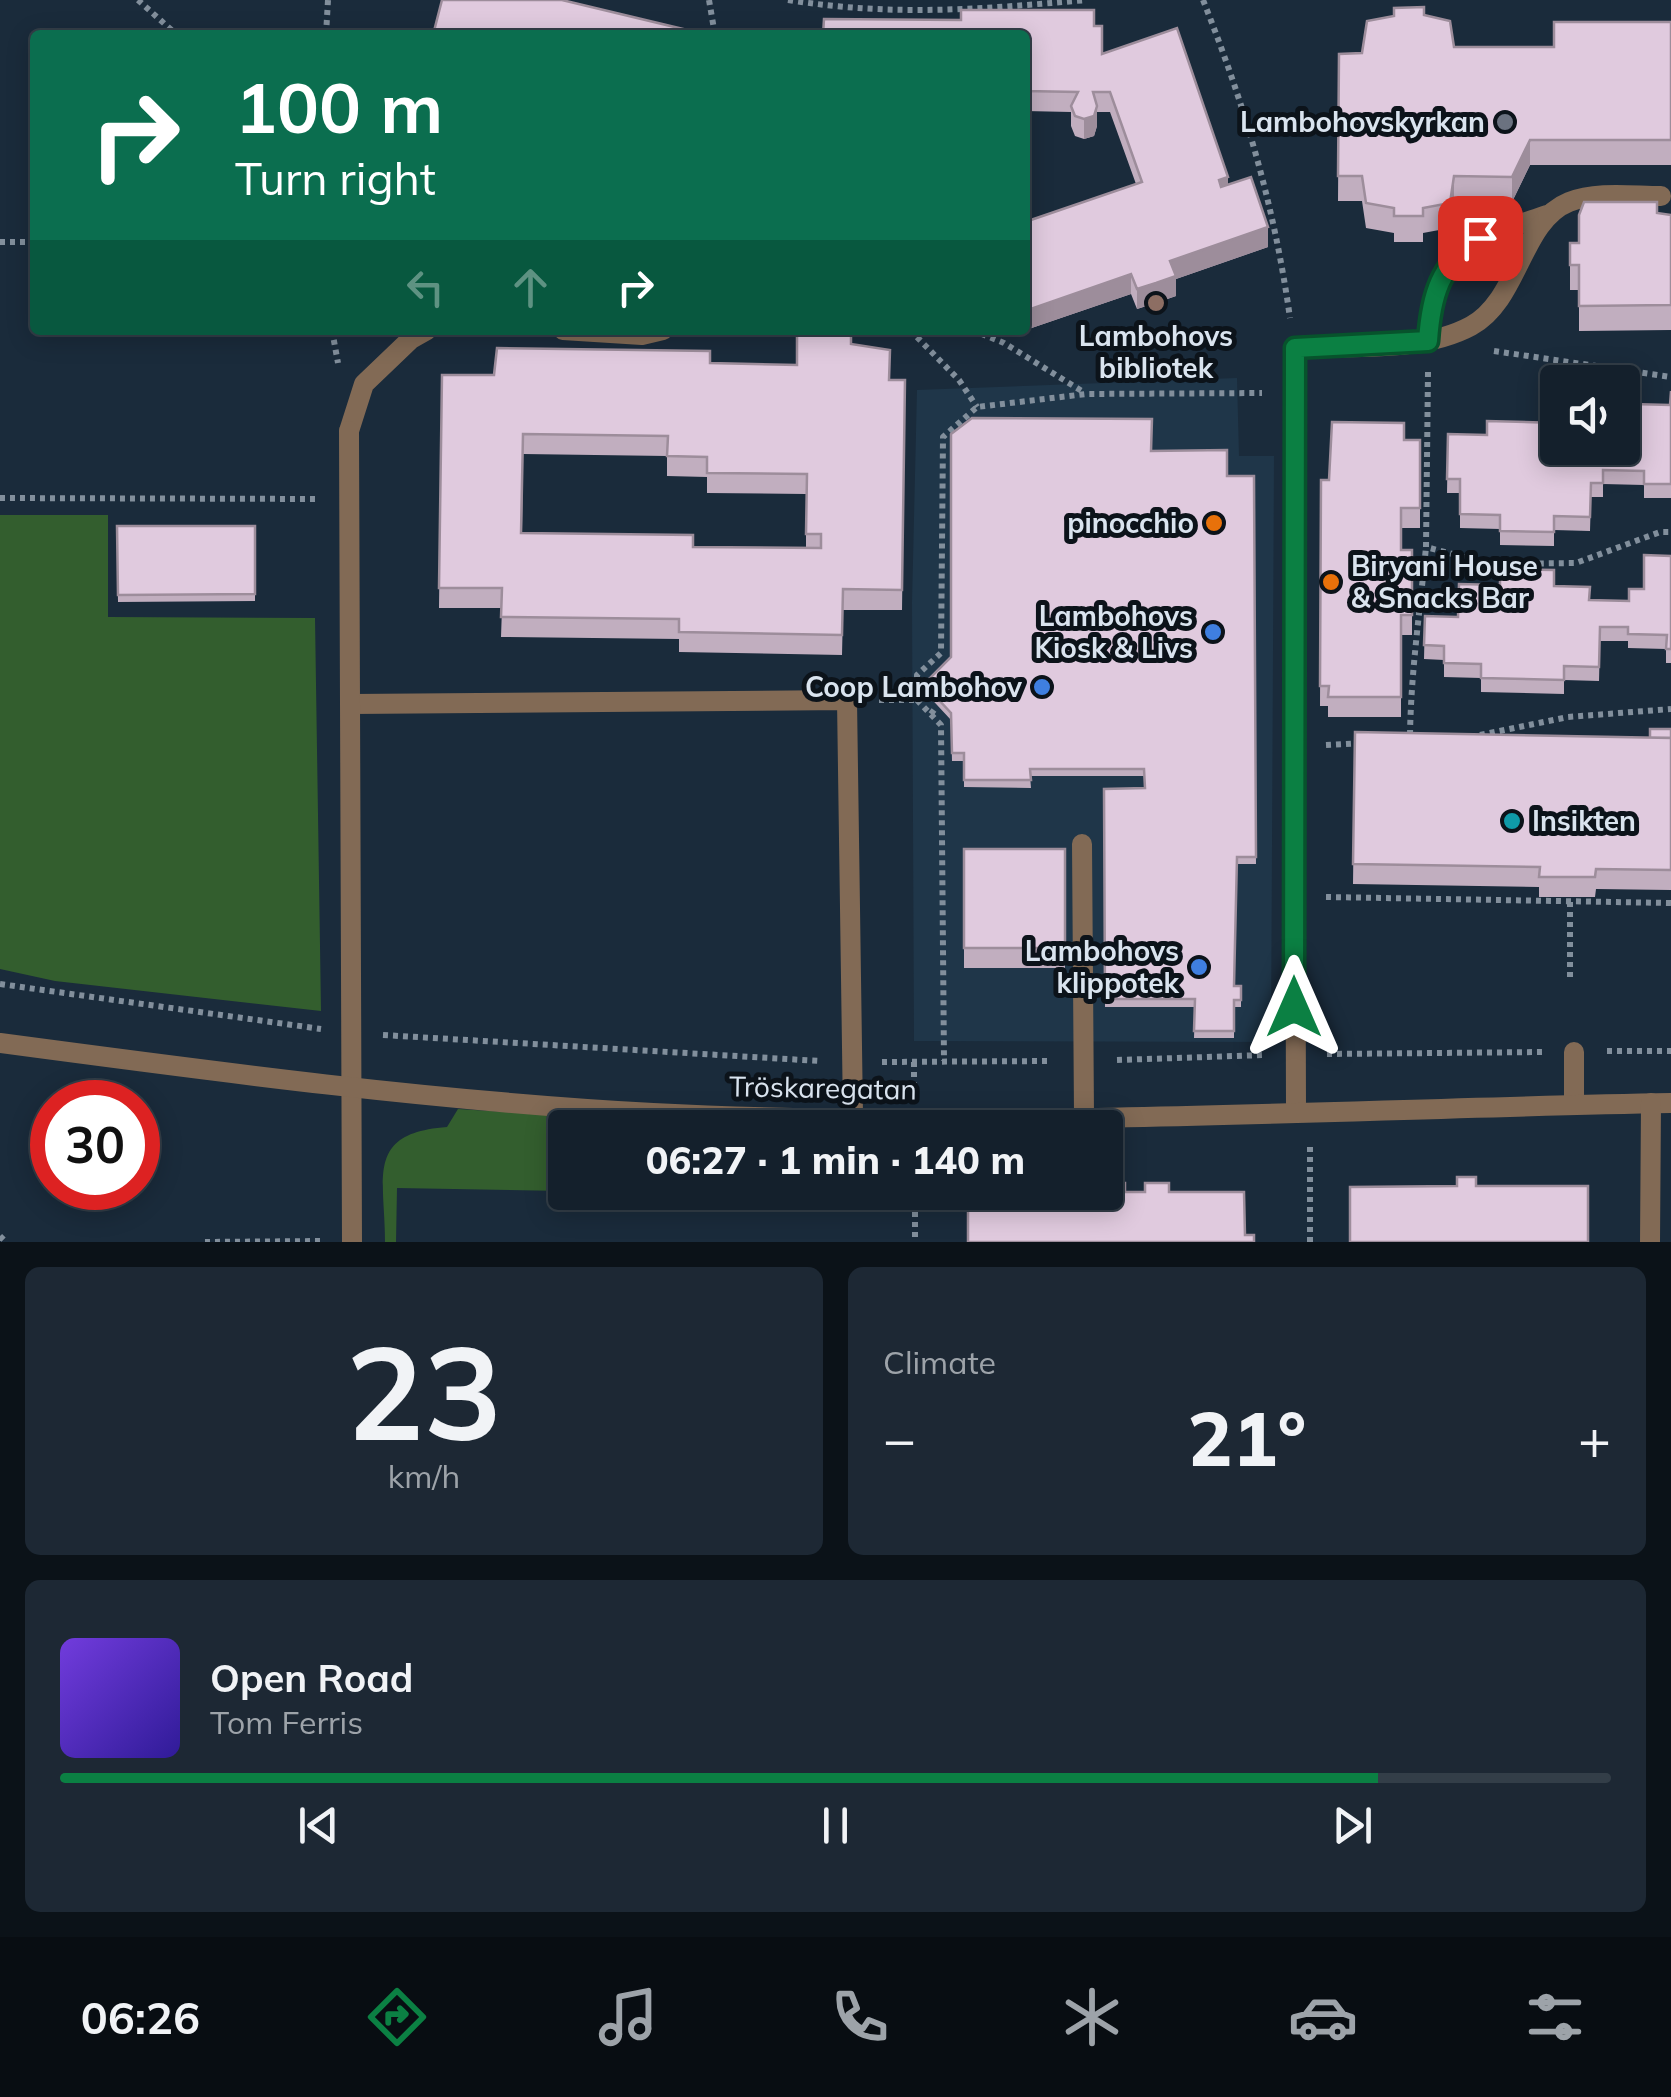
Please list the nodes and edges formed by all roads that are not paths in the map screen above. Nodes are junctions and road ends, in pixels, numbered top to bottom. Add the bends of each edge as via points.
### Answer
1 (1661, 196) dead end
2 (1546, 215) junction
3 (418, 335) edge
4 (1428, 341) junction
5 (352, 704) junction
6 (1082, 844) dead end
7 (0, 1043) edge
8 (1574, 1052) dead end
9 (351, 1090) junction
10 (1661, 1103) edge
11 (1574, 1104) junction
12 (614, 1110) edge
13 (853, 1110) edge
14 (1084, 1110) edge
15 (1303, 1110) junction
16 (1123, 1114) edge
17 (352, 1241) edge
18 (1650, 1242) edge

1 - 2 street via 1598,196
2 - 4 street via 1489,315
2 - 4 street via 1459,251 1431,298
3 - 5 street via 364,384 349,432
4 - 15 street via 1295,348 1294,896
5 - 9 street
5 - 13 street via 848,700
6 - 14 street
7 - 9 street, Tröskaregatan
8 - 11 street
9 - 12 street, Tröskaregatan
9 - 17 street
10 - 11 street, Tröskaregatan
10 - 18 street, Tröskaregatan
11 - 15 street, Tröskaregatan
15 - 16 street, Tröskaregatan

